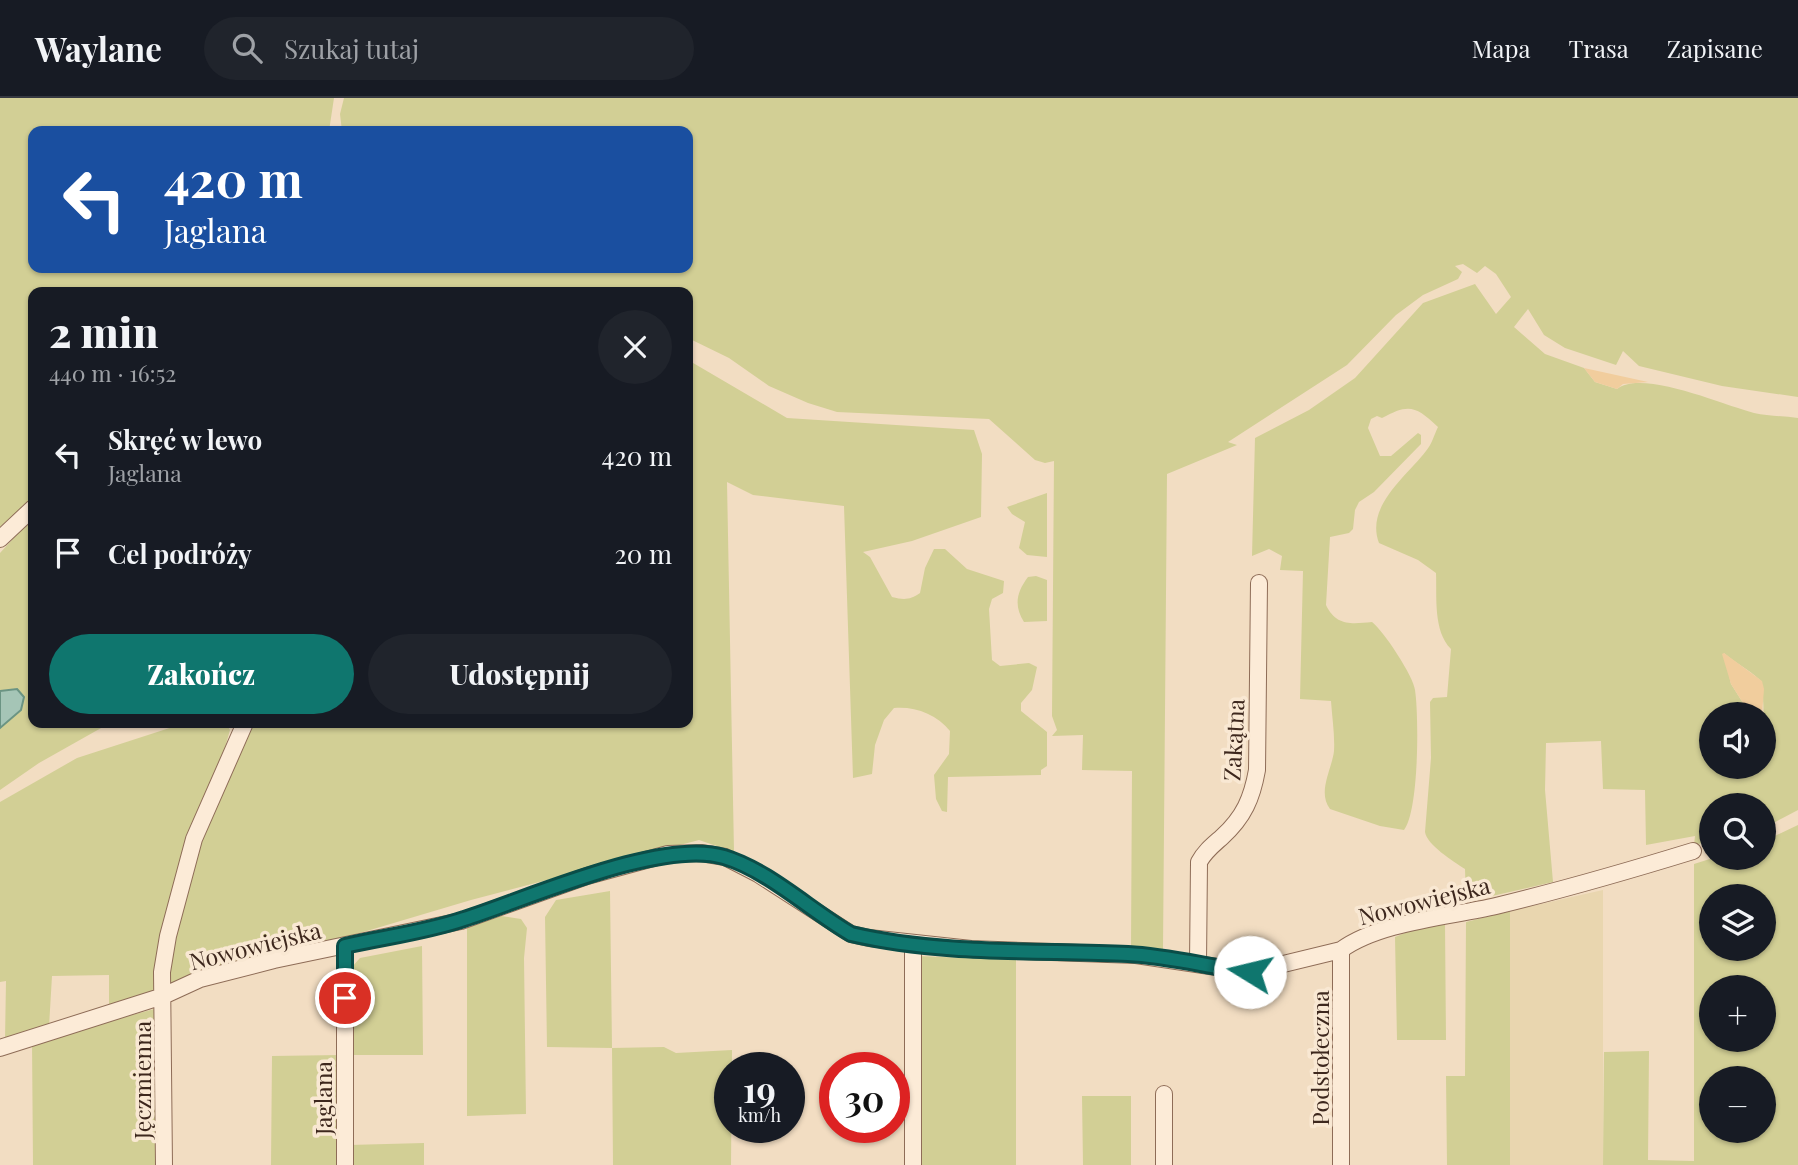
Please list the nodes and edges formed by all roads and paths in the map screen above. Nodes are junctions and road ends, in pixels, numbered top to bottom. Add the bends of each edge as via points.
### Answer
1 (28, 513) edge
2 (0, 539) edge
3 (1259, 583) dead end
4 (243, 728) edge
5 (1693, 851) dead end
6 (913, 943) junction
7 (345, 946) junction
8 (1341, 950) junction
9 (1198, 963) junction
10 (163, 996) junction
11 (0, 1048) edge
12 (1164, 1094) dead end
13 (164, 1165) edge
14 (345, 1165) edge
15 (913, 1165) edge
16 (1164, 1165) edge
17 (1342, 1165) edge

1 - 2 street
3 - 9 street, Zakątna via 1253,794 1242,818 1199,862
4 - 10 street, Jęczmienna via 194,839 167,936
5 - 8 street, Nowowiejska via 1496,906 1378,932
6 - 7 street, Nowowiejska via 851,934 758,874 725,857 701,853 668,855 587,876 461,920
6 - 9 street, Nowowiejska via 996,951 1129,954
6 - 15 street
7 - 10 street, Nowowiejska via 200,979
7 - 14 street, Jaglana
8 - 9 street, Nowowiejska via 1257,972
8 - 17 street, Podstołeczna
10 - 11 street, Nowowiejska
10 - 13 street, Jęczmienna
12 - 16 street

